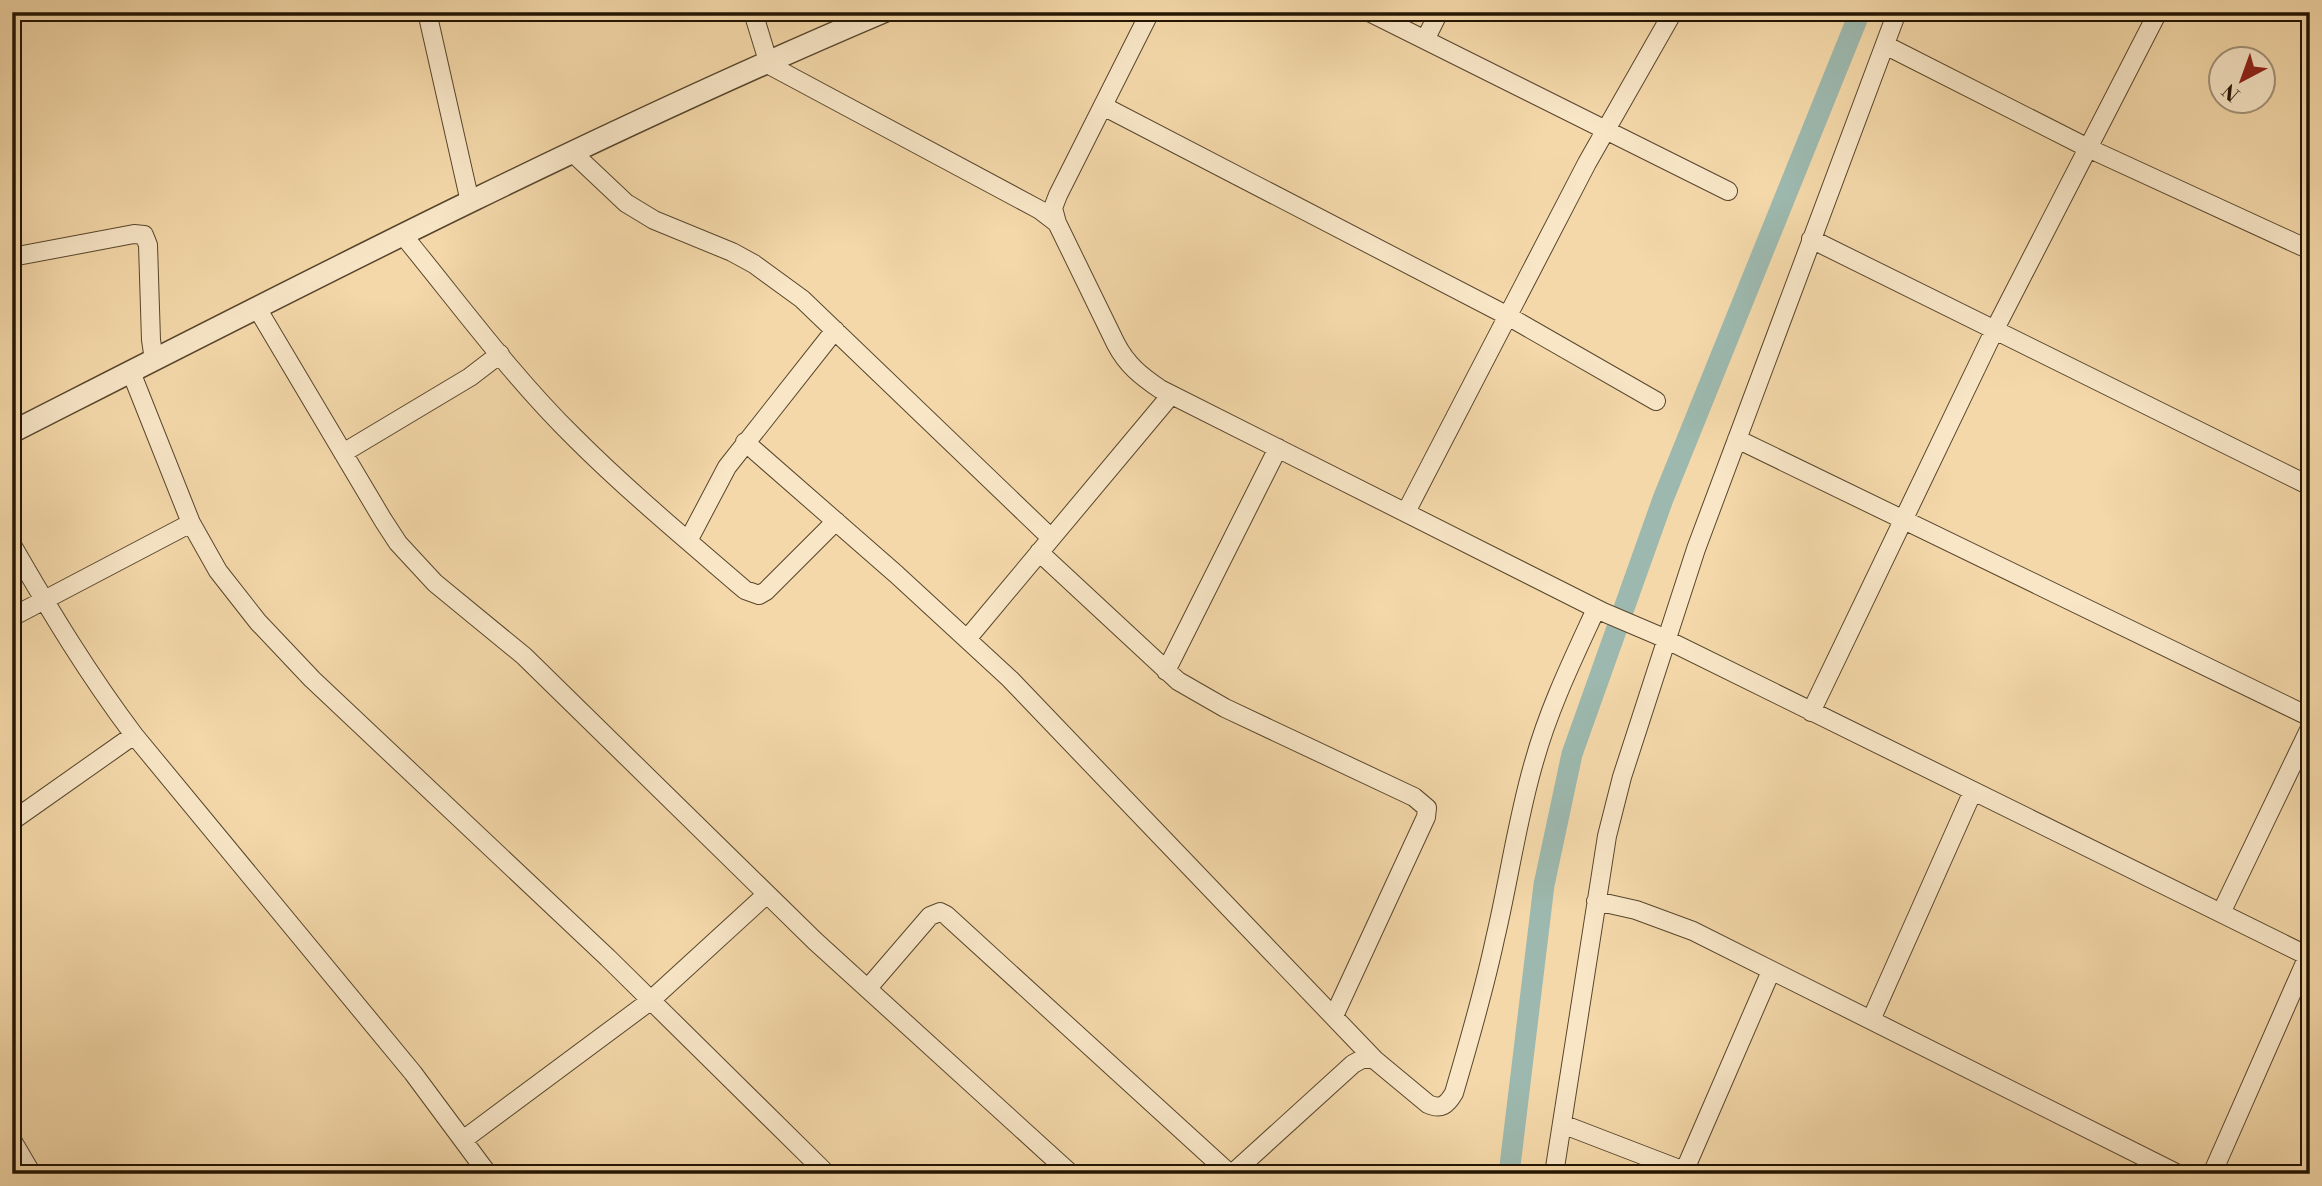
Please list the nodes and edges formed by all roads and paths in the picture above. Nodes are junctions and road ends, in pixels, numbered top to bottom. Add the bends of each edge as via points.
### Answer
1 (427, 12) edge
2 (753, 12) edge
3 (883, 12) edge
4 (1150, 12) edge
5 (1369, 12) edge
6 (1439, 12) edge
7 (1673, 12) edge
8 (1897, 12) edge
9 (2158, 12) edge
10 (1425, 40) junction
11 (1885, 45) junction
12 (768, 61) junction
13 (1103, 106) junction
14 (1606, 130) junction
15 (2088, 148) junction
16 (573, 153) junction
17 (1728, 191) dead end
18 (470, 202) junction
19 (1057, 223) junction
20 (402, 234) junction
21 (1811, 239) junction
22 (2310, 250) edge
23 (12, 257) edge
24 (257, 308) junction
25 (1506, 315) junction
26 (1995, 329) junction
27 (835, 330) junction
28 (500, 354) junction
29 (154, 360) junction
30 (131, 372) junction
31 (1171, 395) junction
32 (1656, 401) dead end
33 (12, 432) edge
34 (1737, 439) junction
35 (745, 442) junction
36 (1278, 448) junction
37 (343, 453) junction
38 (2310, 486) edge
39 (1406, 512) junction
40 (1903, 520) junction
41 (836, 521) junction
42 (191, 523) junction
43 (688, 541) junction
44 (12, 545) edge
45 (1045, 545) junction
46 (44, 600) junction
47 (1600, 611) junction
48 (12, 617) edge
49 (1662, 638) junction
50 (967, 639) junction
51 (1166, 671) junction
52 (1811, 712) junction
53 (2310, 717) edge
54 (2310, 728) edge
55 (134, 735) junction
56 (1973, 791) junction
57 (12, 821) edge
58 (767, 894) junction
59 (1596, 901) junction
60 (2221, 913) junction
61 (2309, 956) edge
62 (1771, 971) junction
63 (868, 988) junction
64 (650, 1001) junction
65 (1334, 1016) junction
66 (1871, 1020) junction
67 (1375, 1060) junction
68 (1562, 1124) junction
69 (12, 1140) edge
70 (463, 1140) junction
71 (1687, 1173) edge
72 (32, 1174) edge
73 (488, 1174) edge
74 (827, 1174) edge
75 (1071, 1174) edge
76 (1231, 1174) edge
77 (1554, 1174) edge
78 (2178, 1174) edge
79 (2212, 1174) edge

1 - 18 street
2 - 12 street
3 - 12 street
4 - 13 street
5 - 10 street
6 - 10 street
7 - 14 street
8 - 11 street
9 - 15 street
10 - 14 street
11 - 15 street
11 - 21 street
12 - 16 street
12 - 19 street
13 - 19 street via 1058,195 1053,208
13 - 25 street
14 - 17 street
14 - 25 street
15 - 22 street
15 - 26 street
16 - 18 street
16 - 27 street via 626,203 754,264
18 - 20 street
19 - 31 street via 1123,359
20 - 24 street
20 - 28 street
21 - 26 street
21 - 34 street
23 - 29 street via 145,235
24 - 29 street
24 - 37 street
25 - 32 street
25 - 39 street
26 - 38 street
26 - 40 street
27 - 35 street
27 - 45 street
28 - 37 street
28 - 43 street via 572,436
29 - 30 street
30 - 33 street
30 - 42 street
31 - 36 street
31 - 45 street
34 - 40 street
34 - 49 street
35 - 41 street
35 - 43 street
36 - 39 street
36 - 51 street
37 - 58 street via 415,563 524,656
39 - 47 street
40 - 52 street
40 - 53 street
41 - 43 street via 759,594 745,590
41 - 50 street
42 - 46 street
42 - 64 street via 218,571 303,670
44 - 46 street
45 - 50 street
45 - 51 street
46 - 48 street
46 - 55 street
47 - 49 street
47 - 67 street via 1550,710 1534,760 1492,953 1454,1093 1449,1102 1436,1108
49 - 52 street
49 - 59 street via 1607,836
50 - 65 street via 1058,727
51 - 65 street via 1225,708 1414,797 1427,808
52 - 56 street
54 - 60 street
55 - 57 street
55 - 70 street
56 - 60 street
56 - 66 street
58 - 63 street
58 - 64 street
59 - 62 street via 1693,931
59 - 68 street
60 - 61 street
61 - 79 street
62 - 66 street
62 - 71 street
63 - 75 street
63 - 76 street via 930,916 946,915
64 - 70 street
64 - 74 street
65 - 67 street
66 - 78 street
67 - 76 street via 1364,1058 1353,1064
68 - 71 street
68 - 77 street
69 - 72 street
70 - 73 street

